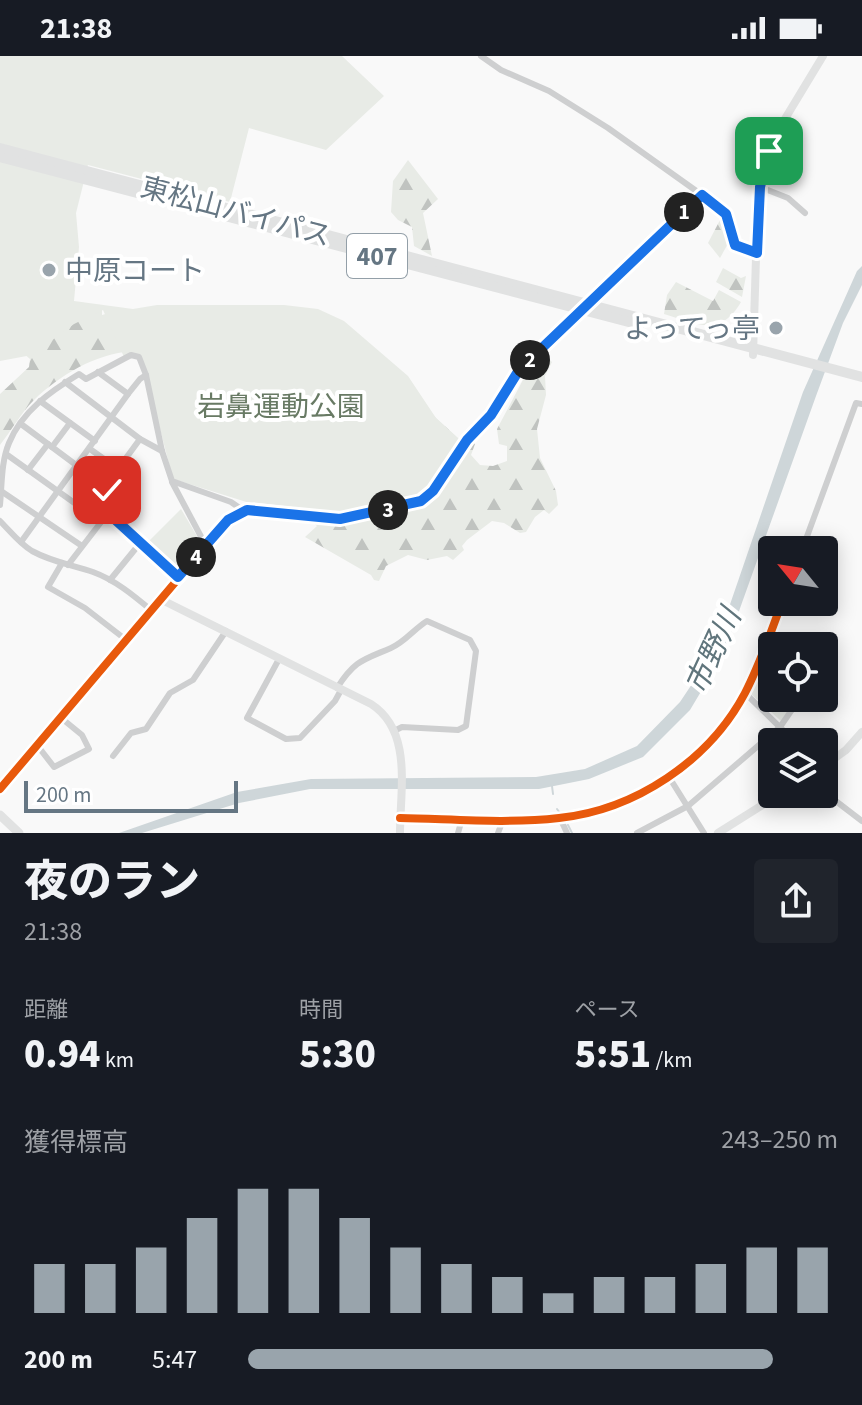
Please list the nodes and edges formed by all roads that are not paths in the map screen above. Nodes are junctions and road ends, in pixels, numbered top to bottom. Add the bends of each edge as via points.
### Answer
1 (481, 56) edge
2 (823, 56) edge
3 (0, 148) edge
4 (0, 157) edge
5 (760, 187) junction
6 (702, 195) junction
7 (805, 213) dead end
8 (757, 253) junction
9 (584, 306) junction
10 (754, 352) junction
11 (98, 372) junction
12 (146, 375) junction
13 (844, 376) junction
14 (862, 377) edge
15 (65, 382) junction
16 (862, 384) edge
17 (128, 394) junction
18 (40, 401) junction
19 (862, 404) edge
20 (112, 417) junction
21 (70, 423) junction
22 (21, 424) junction
23 (140, 439) junction
24 (95, 441) junction
25 (50, 445) junction
26 (90, 449) junction
27 (162, 451) junction
28 (6, 454) junction
29 (77, 467) junction
30 (28, 470) junction
31 (172, 481) junction
32 (1, 491) edge
33 (58, 491) junction
34 (0, 505) edge
35 (244, 511) junction
36 (108, 513) junction
37 (40, 516) junction
38 (0, 521) edge
39 (101, 522) junction
40 (807, 536) edge
41 (21, 542) junction
42 (141, 542) junction
43 (82, 546) junction
44 (206, 546) junction
45 (65, 564) junction
46 (178, 577) junction
47 (110, 580) junction
48 (160, 599) junction
49 (151, 610) junction
50 (226, 631) junction
51 (125, 639) junction
52 (279, 659) junction
53 (758, 663) edge
54 (339, 689) junction
55 (745, 693) junction
56 (790, 712) edge
57 (60, 717) junction
58 (780, 727) junction
59 (396, 730) junction
60 (862, 732) edge
61 (37, 745) junction
62 (113, 756) dead end
63 (838, 756) edge
64 (669, 777) junction
65 (0, 789) edge
66 (838, 802) edge
67 (688, 806) junction
68 (758, 808) edge
69 (0, 815) edge
70 (400, 818) junction
71 (560, 818) junction
72 (861, 818) edge
73 (462, 819) junction
74 (503, 820) junction
75 (19, 833) edge
76 (400, 833) edge
77 (458, 833) edge
78 (498, 833) edge
79 (567, 833) edge
80 (637, 833) edge
81 (704, 833) edge
82 (718, 833) edge

1 - 6 street via 608,128
2 - 5 street via 773,141
3 - 9 highway, 東松山バイパス / 407
4 - 9 highway, 東松山バイパス / 407
5 - 7 street via 788,198
5 - 8 street
6 - 8 street via 726,214 735,245
6 - 9 street
8 - 10 street
9 - 10 highway, 東松山バイパス / 407
9 - 35 street via 519,370 491,415 421,501 340,519
10 - 13 highway, 東松山バイパス / 407
11 - 12 street via 131,355 139,357
11 - 15 street
11 - 17 street
12 - 17 street
12 - 27 street
13 - 14 highway, 407
13 - 16 highway, 407
15 - 18 street
15 - 20 street
17 - 20 street
18 - 21 street
18 - 22 street
19 - 40 street via 856,403
20 - 23 street
20 - 24 street
21 - 24 street
21 - 25 street
22 - 25 street
22 - 28 street
23 - 26 street via 118,469
23 - 27 street
24 - 26 street
25 - 29 street
25 - 30 street
26 - 29 street
27 - 31 street
28 - 30 street
28 - 32 street
29 - 33 street
29 - 36 street via 107,488 102,500
30 - 33 street
31 - 35 street
31 - 44 street
32 - 34 street
32 - 37 street
33 - 37 street
33 - 39 street
35 - 44 street via 228,520
36 - 39 street
36 - 42 street
37 - 41 street
37 - 43 street
38 - 41 street
39 - 43 street
41 - 45 street
42 - 46 street
42 - 47 street
43 - 45 street
44 - 46 street
45 - 47 street
45 - 51 street via 48,587
46 - 48 street
47 - 49 street
48 - 49 street
48 - 50 street
49 - 51 street
50 - 52 street
50 - 62 street via 193,680 170,693 146,729 131,733
51 - 57 street
52 - 54 street
52 - 54 street via 247,718 286,739 300,738 335,701
53 - 55 street
54 - 59 street via 377,709
54 - 59 street via 356,664 392,648 427,621 470,640 476,651 466,726
55 - 58 street
55 - 64 street via 707,744
56 - 58 street
57 - 61 street
57 - 61 street via 82,735 87,752 54,767
58 - 67 street
59 - 70 street
60 - 63 street
61 - 65 street
64 - 67 street
64 - 71 street via 612,807
66 - 72 street
67 - 80 street
67 - 81 street
68 - 82 street
69 - 75 main road
70 - 73 street
70 - 76 street
71 - 74 street
71 - 79 street
73 - 74 street
73 - 77 street
74 - 78 street

